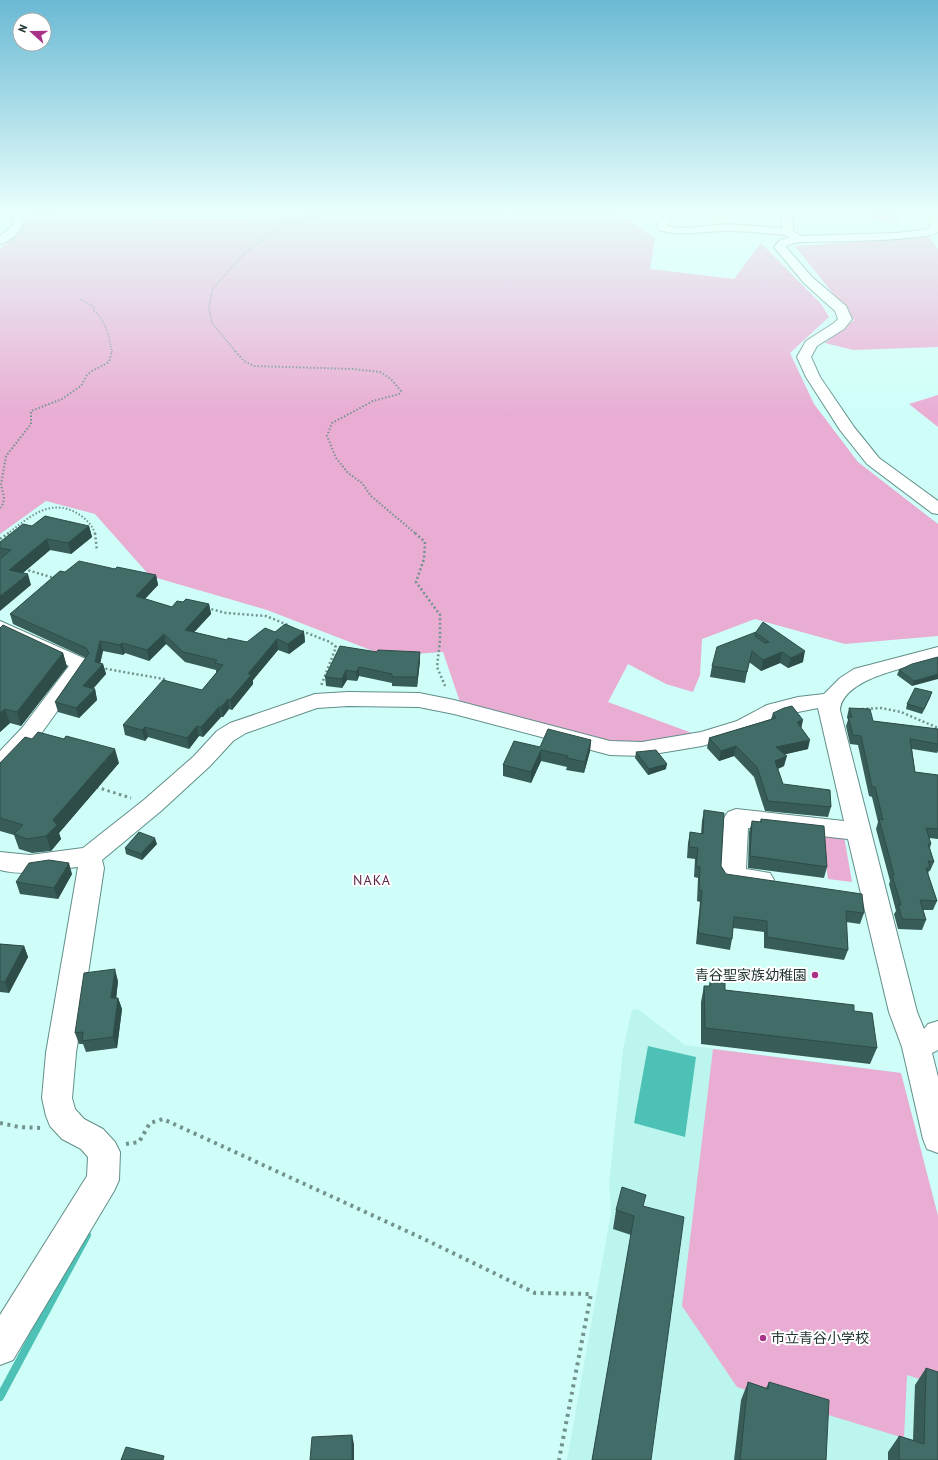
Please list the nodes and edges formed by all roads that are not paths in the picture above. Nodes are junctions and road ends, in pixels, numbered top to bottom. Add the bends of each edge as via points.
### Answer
1 (806, 278) edge
2 (938, 509) edge
3 (4, 621) edge
4 (938, 653) edge
5 (829, 705) junction
6 (0, 765) edge
7 (859, 831) junction
8 (89, 857) junction
9 (0, 861) edge
10 (786, 884) edge
11 (927, 1040) edge
12 (938, 1139) edge
13 (0, 1347) edge

1 - 2 street via 841,309 845,319 839,326 811,344 804,357 813,377 848,430 873,461
3 - 6 street via 81,664 30,733
4 - 5 street via 861,674 847,683
5 - 7 street
5 - 8 street via 798,704 775,710 745,726 702,739 642,749 610,748 419,700 315,701 238,728 225,736 202,761 153,805
7 - 10 street via 736,818 733,877
7 - 11 street via 864,894 903,1012
8 - 9 street via 30,864
8 - 13 street via 91,868 61,1053 57,1098 61,1116 73,1129 92,1139 104,1152 103,1180
11 - 12 street

